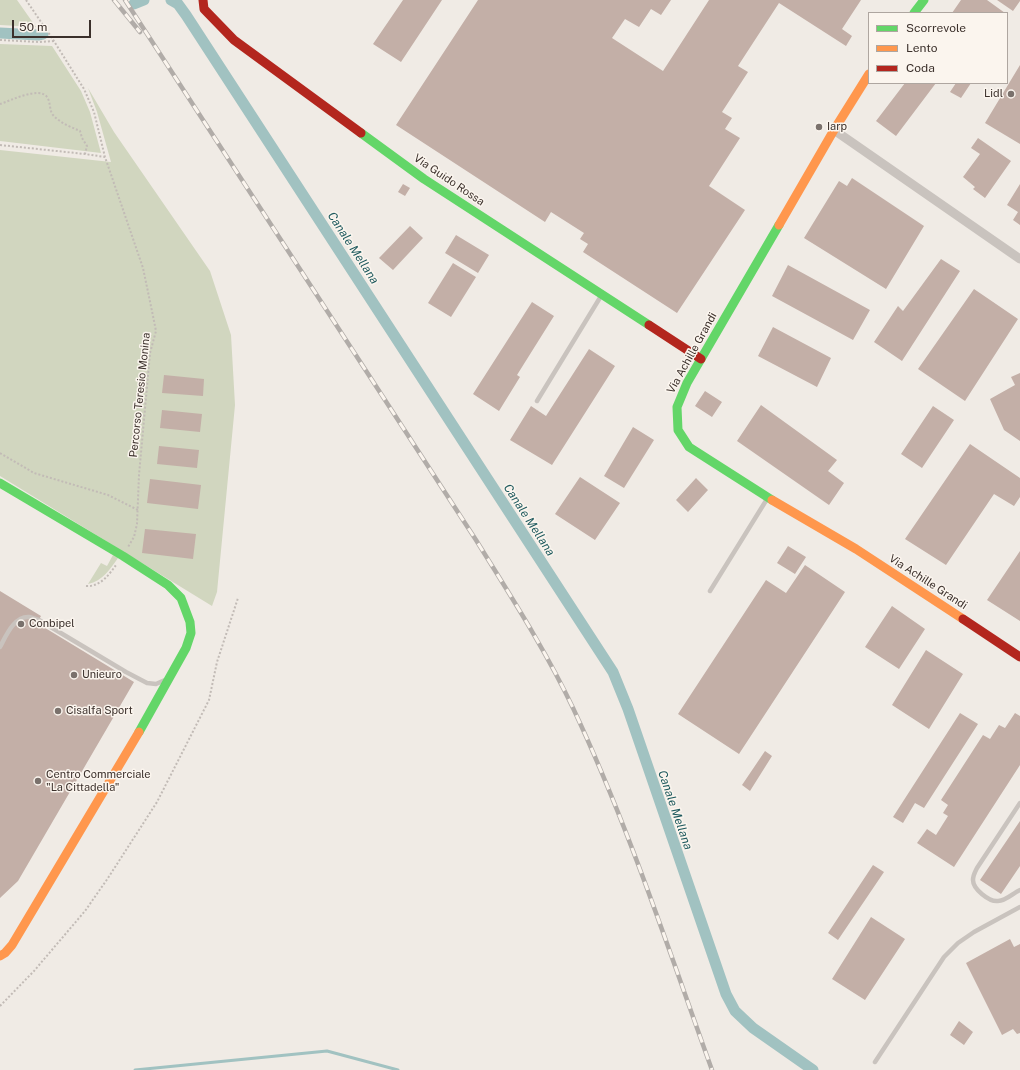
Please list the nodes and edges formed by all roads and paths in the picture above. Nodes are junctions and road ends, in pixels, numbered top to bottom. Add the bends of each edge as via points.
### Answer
1 (26, 0) edge
2 (203, 0) edge
3 (924, 0) edge
4 (915, 12) edge
5 (0, 40) edge
6 (54, 41) junction
7 (868, 76) edge
8 (0, 104) edge
9 (834, 130) junction
10 (0, 145) edge
11 (85, 154) junction
12 (105, 157) junction
13 (1020, 258) edge
14 (602, 295) junction
15 (701, 359) junction
16 (537, 402) dead end
17 (0, 453) edge
18 (0, 483) edge
19 (768, 498) junction
20 (138, 510) junction
21 (126, 552) dead end
22 (116, 566) dead end
23 (86, 586) dead end
24 (710, 591) dead end
25 (238, 598) dead end
26 (0, 647) edge
27 (1020, 657) edge
28 (173, 672) junction
29 (1020, 803) edge
30 (1020, 890) edge
31 (1020, 907) edge
32 (0, 956) edge
33 (0, 1006) edge
34 (875, 1062) dead end

1 - 6 path, Percorso Teresio Monina
2 - 14 street, Via Guido Rossa via 204,9 234,40 424,179
3 - 4 street
5 - 6 path
6 - 12 path, Percorso Teresio Monina via 84,89 94,112
7 - 9 street, Via Achille Grandi
8 - 11 path via 27,94 42,93 48,98 53,115 64,124 80,131 86,146
9 - 13 street
9 - 15 street, Via Achille Grandi
10 - 11 path
11 - 12 path
12 - 20 path, Percorso Teresio Monina via 143,268 156,331 150,353
14 - 15 street, Via Guido Rossa
14 - 16 lane
15 - 19 street, Via Achille Grandi via 677,407 678,430 689,447
17 - 20 path via 34,473 108,495
18 - 28 street via 123,556 168,585 181,598 190,622 191,633
19 - 24 lane
19 - 27 street, Via Achille Grandi via 856,549
20 - 21 path, Percorso Teresio Monina via 134,537
22 - 23 path via 98,584
25 - 33 path via 217,662 209,700 157,802 86,911
26 - 28 lane via 18,620 28,617 39,620 147,683 156,684 166,680
28 - 32 street via 12,945
29 - 30 lane via 977,868 973,881 976,888 986,897 996,901 1003,900
31 - 34 lane via 974,932 944,957

